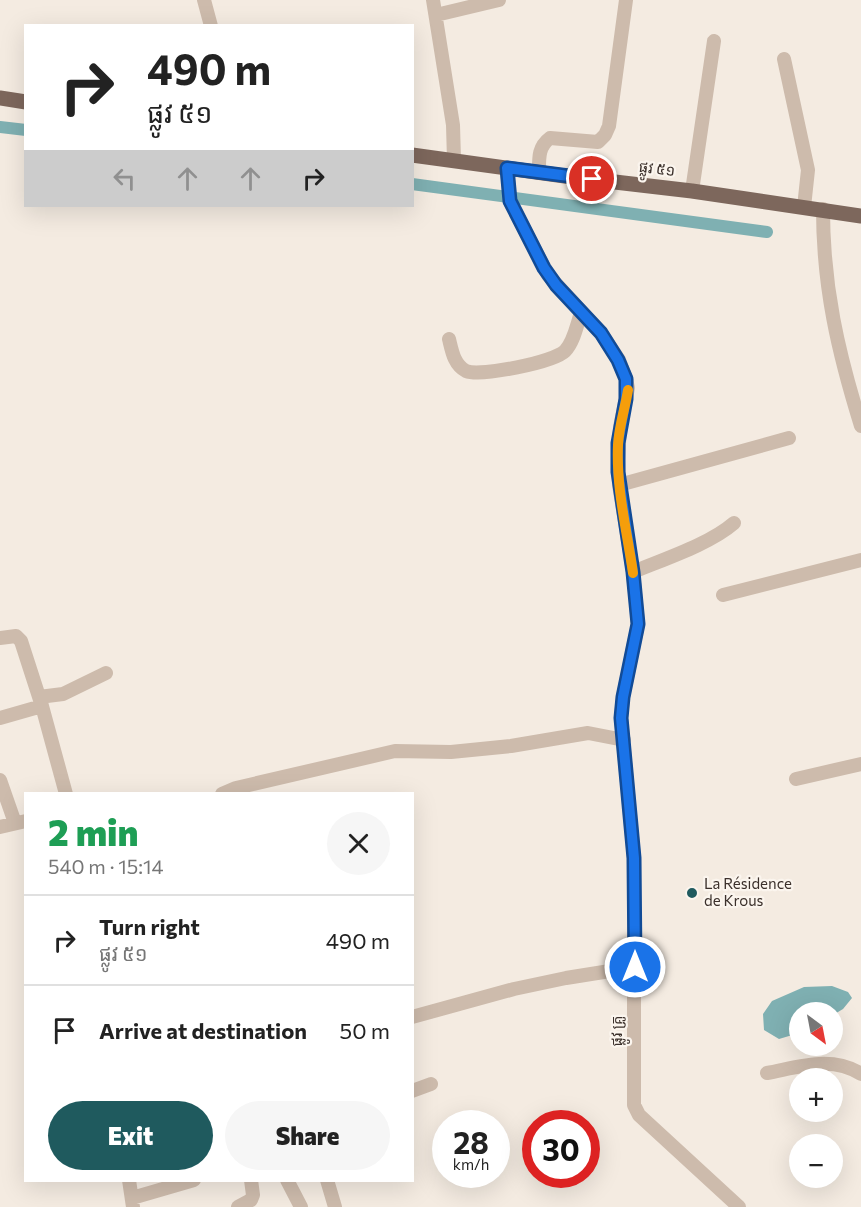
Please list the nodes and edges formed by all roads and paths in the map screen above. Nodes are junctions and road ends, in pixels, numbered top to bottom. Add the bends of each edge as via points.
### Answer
1 (204, 0) edge
2 (433, 0) edge
3 (499, 0) edge
4 (626, 0) edge
5 (436, 15) junction
6 (210, 24) edge
7 (714, 41) dead end
8 (784, 60) dead end
9 (0, 98) edge
10 (24, 102) edge
11 (414, 154) edge
12 (454, 160) junction
13 (539, 172) junction
14 (507, 173) junction
15 (692, 191) junction
16 (806, 194) junction
17 (823, 209) junction
18 (861, 216) edge
19 (581, 312) junction
20 (449, 339) dead end
21 (861, 425) edge
22 (789, 438) dead end
23 (619, 484) junction
24 (734, 523) dead end
25 (861, 560) edge
26 (633, 572) junction
27 (723, 595) dead end
28 (0, 638) edge
29 (106, 673) dead end
30 (40, 702) junction
31 (0, 718) edge
32 (624, 740) junction
33 (861, 764) edge
34 (796, 779) dead end
35 (0, 780) edge
36 (65, 792) edge
37 (227, 792) edge
38 (20, 822) edge
39 (0, 827) edge
40 (635, 967) junction
41 (414, 1016) edge
42 (767, 1073) dead end
43 (861, 1074) edge
44 (431, 1084) dead end
45 (414, 1090) edge
46 (129, 1182) edge
47 (188, 1182) edge
48 (251, 1182) edge
49 (288, 1182) edge
50 (328, 1182) edge
51 (133, 1202) edge
52 (737, 1206) edge
53 (238, 1207) edge
54 (301, 1207) edge
55 (335, 1207) edge

1 - 6 street
2 - 5 street
3 - 5 street
4 - 13 street via 605,135 597,142 550,138 542,144 538,156
5 - 12 street via 453,125
7 - 15 street
8 - 16 street via 806,161
9 - 10 main road
11 - 12 main road, ផ្លូវ ៥១
12 - 14 main road, ផ្លូវ ៥១
13 - 14 main road, ផ្លូវ ៥១
13 - 15 main road, ផ្លូវ ៥១
14 - 19 street, ផ្លូវ គ្រូ via 510,201 548,275
15 - 16 main road, ផ្លូវ ៥១
16 - 17 main road, ផ្លូវ ៥១
17 - 18 main road, ផ្លូវ ៥១
17 - 21 street via 823,249 837,343
19 - 20 street via 563,354 516,367 466,371 457,365
19 - 23 street, ផ្លូវ គ្រូ via 601,333 626,379 618,443
22 - 23 street
23 - 26 street, ផ្លូវ គ្រូ
24 - 26 street via 711,538
25 - 27 street
26 - 32 street, ផ្លូវ គ្រូ via 638,624 622,707
28 - 30 street via 16,636 21,641
29 - 30 street
30 - 31 street
30 - 36 street
32 - 37 street via 588,733 461,751 396,751
32 - 40 street, ផ្លូវ គ្រូ via 634,858
33 - 34 street
35 - 38 street
38 - 39 street
40 - 41 street via 514,989
40 - 52 street, ផ្លូវ គ្រូ via 636,1109
42 - 43 street via 825,1062 842,1064
44 - 45 street
46 - 51 street
47 - 51 street
48 - 53 street via 251,1200
49 - 54 street
50 - 55 street

